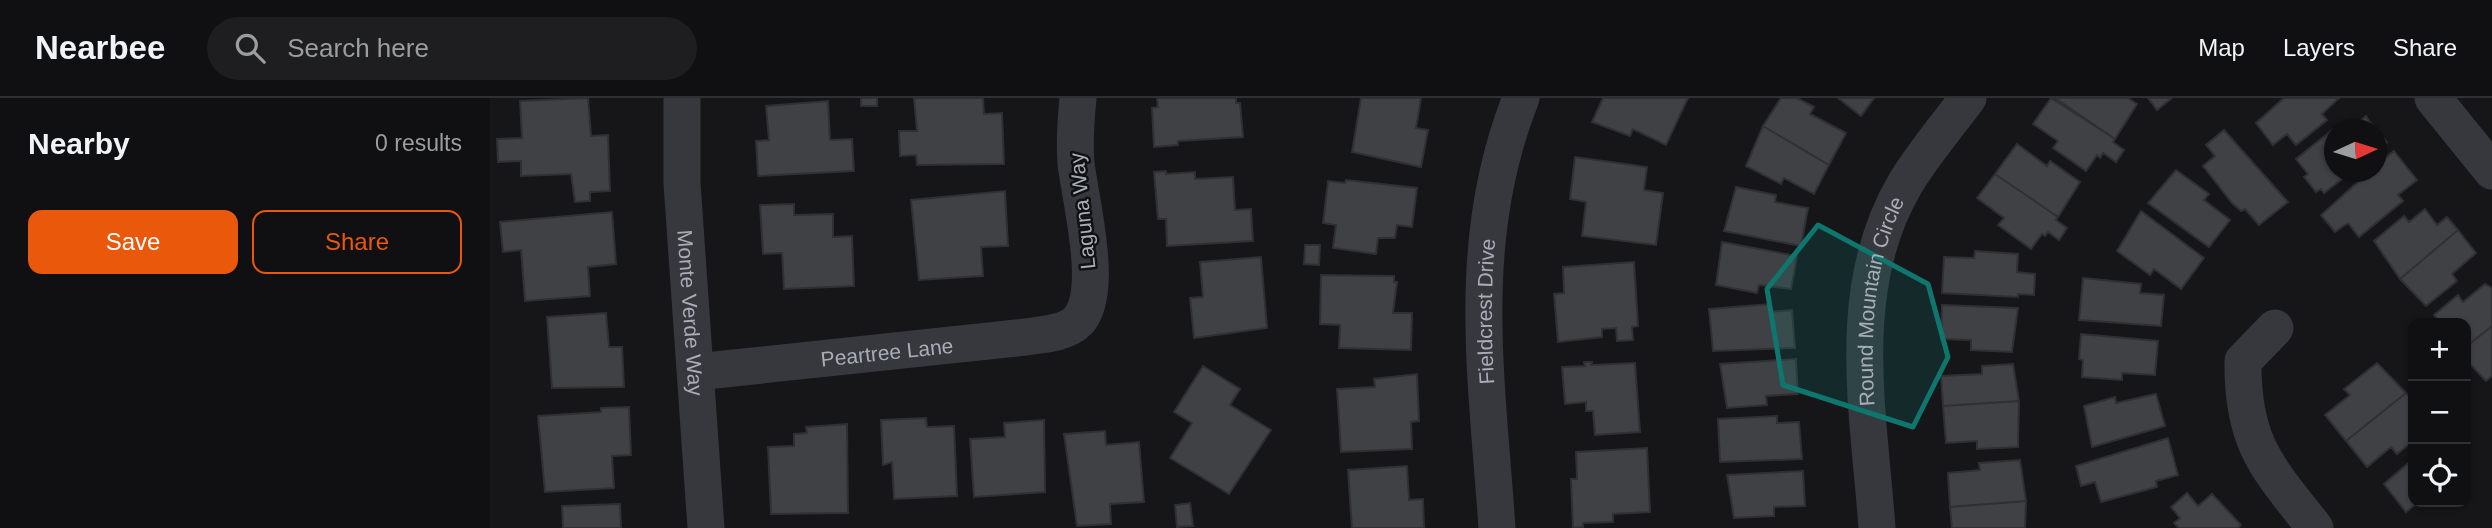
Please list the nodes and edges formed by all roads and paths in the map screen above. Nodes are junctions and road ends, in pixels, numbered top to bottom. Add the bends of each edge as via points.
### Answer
1 (682, 98) edge
2 (1078, 98) edge
3 (1521, 98) edge
4 (1968, 98) edge
5 (2433, 98) edge
6 (2492, 171) edge
7 (1078, 322) joint
8 (2275, 328) dead end
9 (696, 372) junction
10 (706, 528) edge
11 (1497, 528) edge
12 (1877, 528) edge
13 (2315, 528) edge

1 - 9 street, Monte Verde Way via 682,183
2 - 7 street, Laguna Way via 1076,160 1089,260 1089,301
3 - 11 street, Fieldcrest Drive via 1491,194 1483,257
4 - 12 street, Round Mountain Circle via 1905,184 1885,226 1871,272 1863,327
5 - 6 street
7 - 9 street, Peartree Lane via 1055,332 1017,338
8 - 13 street via 2243,361 2243,398 2250,434 2266,466
9 - 10 street, Monte Verde Way

